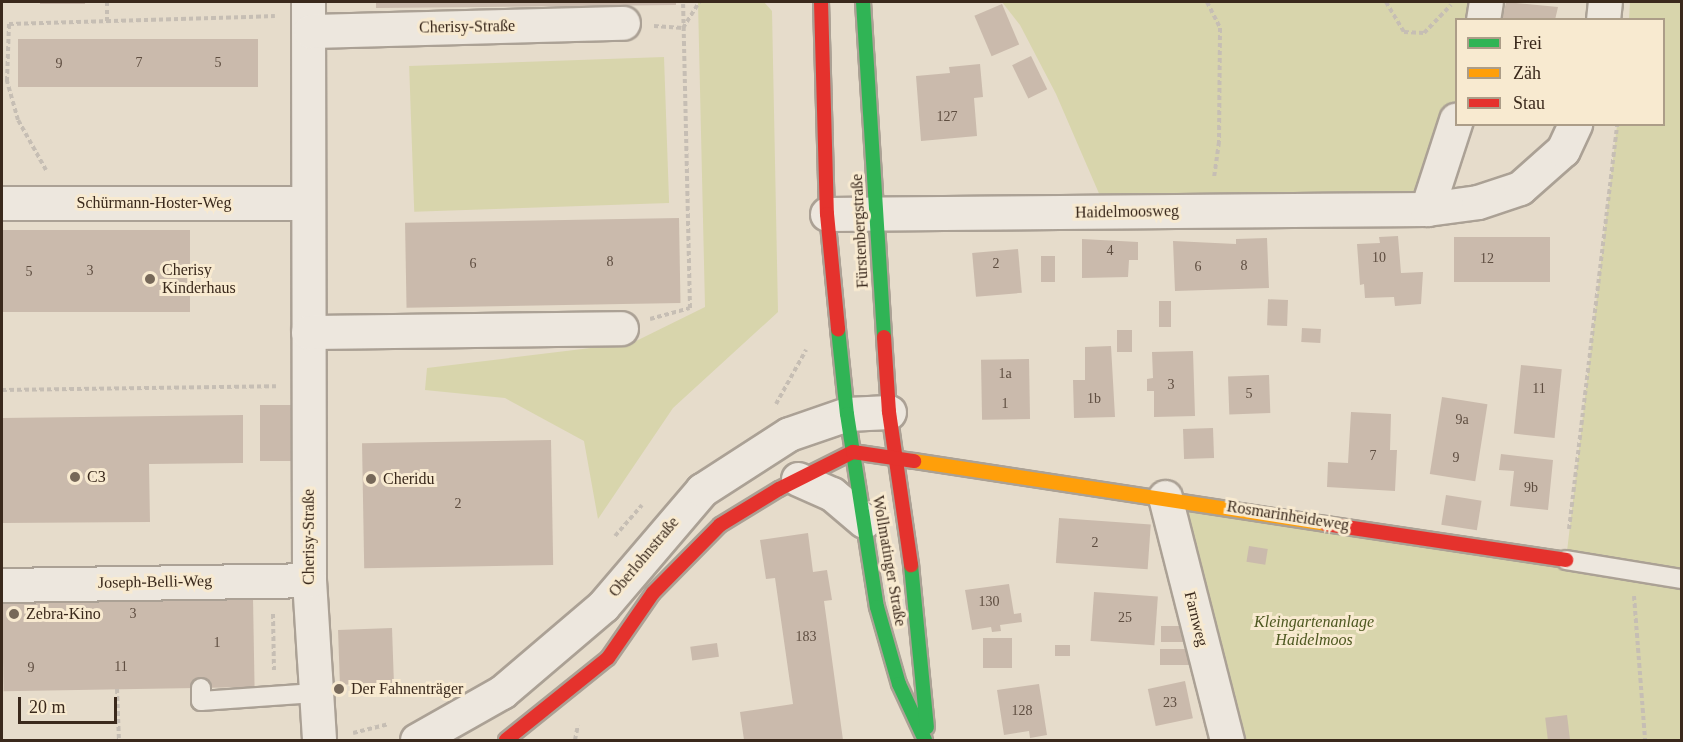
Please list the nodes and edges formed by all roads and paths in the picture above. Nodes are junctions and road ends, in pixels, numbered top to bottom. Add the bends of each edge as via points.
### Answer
1 (107, 2) edge
2 (683, 2) edge
3 (699, 2) edge
4 (821, 2) edge
5 (863, 2) edge
6 (1207, 2) edge
7 (1386, 2) edge
8 (1452, 2) edge
9 (1486, 2) edge
10 (1605, 2) edge
11 (309, 16) edge
12 (1483, 18) edge
13 (1603, 18) edge
14 (107, 21) junction
15 (623, 23) joint
16 (683, 28) junction
17 (2, 64) edge
18 (7, 64) junction
19 (1455, 123) edge
20 (1574, 126) edge
21 (1617, 126) edge
22 (2, 203) edge
23 (54, 203) junction
24 (306, 203) junction
25 (1427, 209) junction
26 (1209, 211) junction
27 (827, 214) junction
28 (876, 216) junction
29 (621, 328) joint
30 (309, 332) junction
31 (309, 388) junction
32 (2, 390) edge
33 (889, 412) junction
34 (847, 414) junction
35 (853, 452) junction
36 (894, 458) junction
37 (798, 479) junction
38 (1165, 496) junction
39 (647, 501) dead end
40 (864, 521) junction
41 (610, 542) dead end
42 (1566, 561) junction
43 (1633, 574) junction
44 (1682, 579) edge
45 (273, 580) junction
46 (309, 580) junction
47 (2, 585) edge
48 (201, 688) dead end
49 (117, 689) dead end
50 (315, 693) junction
51 (274, 696) junction
52 (407, 731) edge
53 (331, 738) edge
54 (119, 741) edge
55 (506, 741) edge
56 (927, 741) edge
57 (1227, 741) edge
58 (1645, 741) edge

1 - 14 path
2 - 16 path
3 - 16 path
4 - 27 main road, Fürstenbergstraße
5 - 28 main road, Fürstenbergstraße
6 - 26 path via 1220,28 1219,142
7 - 8 path via 1404,32 1424,33
9 - 12 street
10 - 13 street
11 - 14 path
11 - 15 street, Cherisy-Straße
11 - 24 street, Cherisy-Straße
14 - 18 path via 9,24
15 - 16 path
16 - 29 path via 690,308
17 - 18 path
18 - 23 path via 7,81 18,120 52,183
19 - 25 street
20 - 25 street, Haidelmoosweg via 1563,150 1520,188 1478,202
21 - 42 path
22 - 23 street, Schürmann-Hoster-Weg
23 - 24 street, Schürmann-Hoster-Weg
24 - 30 street, Cherisy-Straße
25 - 26 street, Haidelmoosweg
26 - 28 street, Haidelmoosweg
27 - 28 street, Haidelmoosweg
27 - 34 main road, Fürstenbergstraße
28 - 33 main road, Fürstenbergstraße
29 - 30 street
30 - 31 street, Cherisy-Straße
31 - 32 path
31 - 46 street, Cherisy-Straße
33 - 34 street, Oberlohnstraße
33 - 36 main road, Fürstenbergstraße
34 - 35 main road, Fürstenbergstraße
34 - 52 street, Oberlohnstraße via 789,434 702,490 594,614 502,692
35 - 36 main road
35 - 37 main road, Oberlohnstraße
35 - 40 main road, Wollmatinger Straße
36 - 38 main road, Rosmarinheideweg
36 - 56 main road, Wollmatinger Straße via 916,601
37 - 40 street via 832,494
37 - 55 main road, Oberlohnstraße via 720,525 692,550 653,593 608,658
38 - 42 main road, Rosmarinheideweg
38 - 57 street, Farnweg
39 - 41 path
40 - 56 main road, Wollmatinger Straße via 877,608 899,684
42 - 43 lane, Rosmarinheideweg
43 - 44 lane, Rosmarinheideweg
43 - 58 path
45 - 46 street, Joseph-Belli-Weg
45 - 47 street, Joseph-Belli-Weg
45 - 51 path
46 - 50 street, Cherisy-Straße
48 - 51 lane via 201,701
49 - 54 path
50 - 51 lane
50 - 53 street, Cherisy-Straße
52 - 53 path

